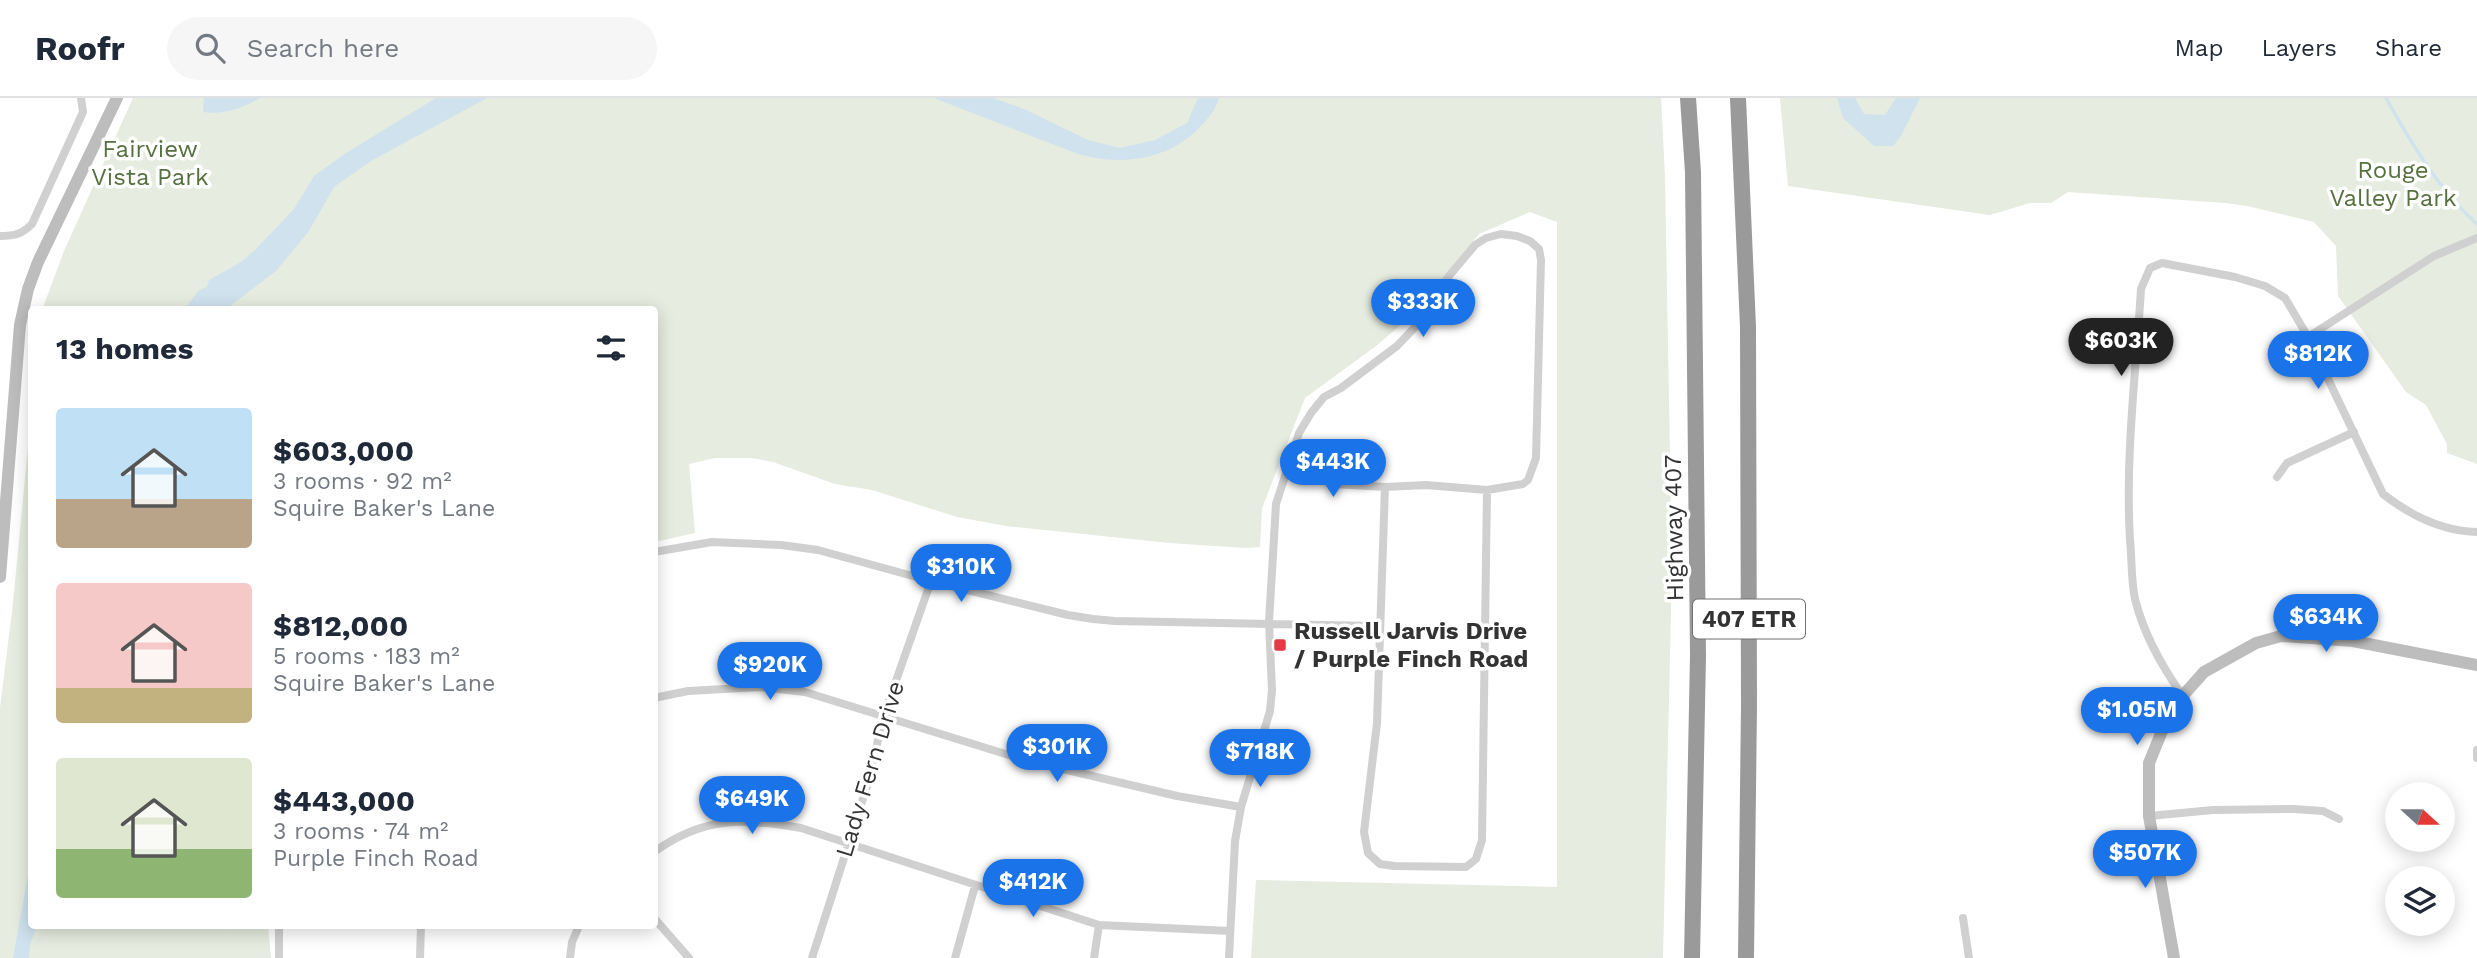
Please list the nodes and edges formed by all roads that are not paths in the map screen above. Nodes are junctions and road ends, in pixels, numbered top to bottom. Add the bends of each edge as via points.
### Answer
1 (81, 98) edge
2 (117, 98) edge
3 (1688, 98) edge
4 (1738, 98) edge
5 (0, 236) edge
6 (2477, 238) edge
7 (2308, 337) junction
8 (2354, 432) junction
9 (1288, 469) junction
10 (2277, 477) dead end
11 (1385, 487) junction
12 (1488, 490) junction
13 (2477, 532) edge
14 (658, 551) edge
15 (0, 578) edge
16 (931, 581) junction
17 (1269, 622) junction
18 (1380, 626) junction
19 (2477, 665) edge
20 (2182, 695) junction
21 (658, 697) edge
22 (884, 715) junction
23 (2477, 750) edge
24 (2477, 758) edge
25 (1241, 807) junction
26 (2149, 816) junction
27 (2339, 819) dead end
28 (848, 844) junction
29 (658, 849) edge
30 (975, 886) junction
31 (1748, 911) junction
32 (1963, 918) dead end
33 (658, 923) edge
34 (1099, 925) junction
35 (279, 929) edge
36 (421, 929) edge
37 (578, 929) edge
38 (1230, 931) junction
39 (279, 958) edge
40 (420, 958) edge
41 (570, 958) edge
42 (689, 958) edge
43 (812, 958) edge
44 (956, 958) edge
45 (1094, 958) edge
46 (1229, 958) edge
47 (1692, 958) edge
48 (1746, 958) edge
49 (1757, 958) edge
50 (1969, 958) edge
51 (2174, 958) edge

1 - 5 street via 83,112 38,215 24,232
2 - 15 street via 28,289 20,325
3 - 47 highway, Highway 407 / 407 ETR via 1693,172 1698,656
4 - 31 highway, 407 ETR via 1748,341
6 - 7 street via 2434,256
7 - 8 street
7 - 20 street via 2285,298 2265,286 2162,263 2145,276 2128,505 2133,583 2146,631
8 - 10 street via 2287,463
8 - 13 street via 2383,494 2421,519 2455,531
9 - 11 street via 1334,484
9 - 12 street via 1299,433 1324,397 1397,346 1475,245 1502,234 1530,241 1539,249 1541,260 1536,458 1523,485
9 - 17 street via 1276,504
11 - 12 street
11 - 18 street
12 - 18 street via 1482,840 1476,859 1466,867 1394,866 1380,863 1368,853 1364,832 1377,723
14 - 16 street via 712,542 781,545 818,550
16 - 17 street via 1093,619
16 - 22 street, Lady Fern Drive
17 - 18 street
17 - 25 street via 1270,711
19 - 20 street via 2353,641 2281,636 2256,643 2204,672
20 - 26 street via 2171,709 2148,763
21 - 22 street via 761,687 805,692
22 - 25 street via 1025,761
22 - 28 street, Lady Fern Drive
23 - 24 street
25 - 38 street
26 - 27 street via 2293,809 2323,811
26 - 51 street
28 - 29 street via 801,828 759,821 701,826
28 - 30 street
28 - 43 street, Lady Fern Drive
30 - 34 street
30 - 44 street
31 - 48 highway, 407 ETR
31 - 49 highway
32 - 50 street
33 - 42 street
34 - 38 street
34 - 45 street
35 - 39 street
36 - 40 street
37 - 41 street
38 - 46 street

